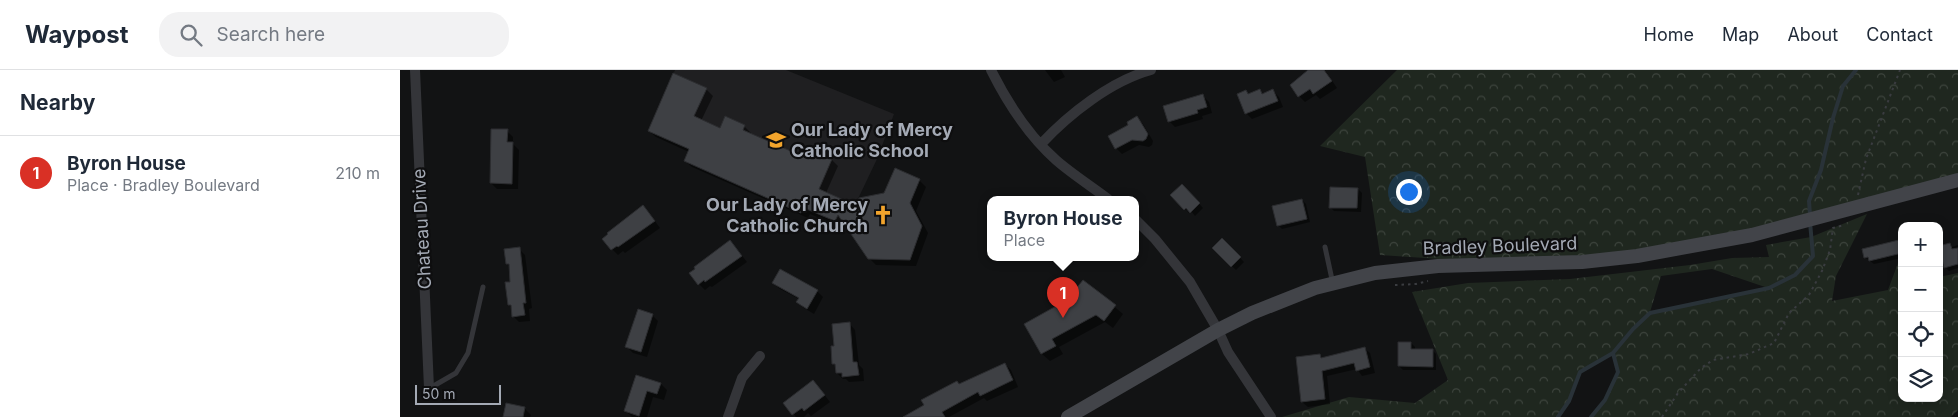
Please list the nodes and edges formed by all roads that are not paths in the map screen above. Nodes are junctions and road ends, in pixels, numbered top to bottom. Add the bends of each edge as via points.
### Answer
1 (415, 70) edge
2 (991, 70) edge
3 (1151, 70) edge
4 (1041, 144) junction
5 (1958, 180) edge
6 (1104, 196) edge
7 (1139, 223) edge
8 (1325, 247) dead end
9 (1333, 284) junction
10 (483, 287) dead end
11 (1218, 330) junction
12 (760, 356) dead end
13 (429, 388) joint
14 (728, 417) edge
15 (1068, 417) edge
16 (1271, 417) edge

1 - 13 street, Chateau Drive
2 - 4 street via 1013,109
3 - 4 street via 1102,92
4 - 6 street via 1056,160
5 - 9 main road, Bradley Boulevard via 1752,234 1637,256 1582,262 1438,266 1375,273
7 - 11 street via 1190,282
8 - 9 lane
9 - 11 main road, Bradley Boulevard via 1252,313
10 - 13 lane via 468,353 456,373
11 - 15 main road, Bradley Boulevard
11 - 16 street via 1228,352
12 - 14 street via 742,378

